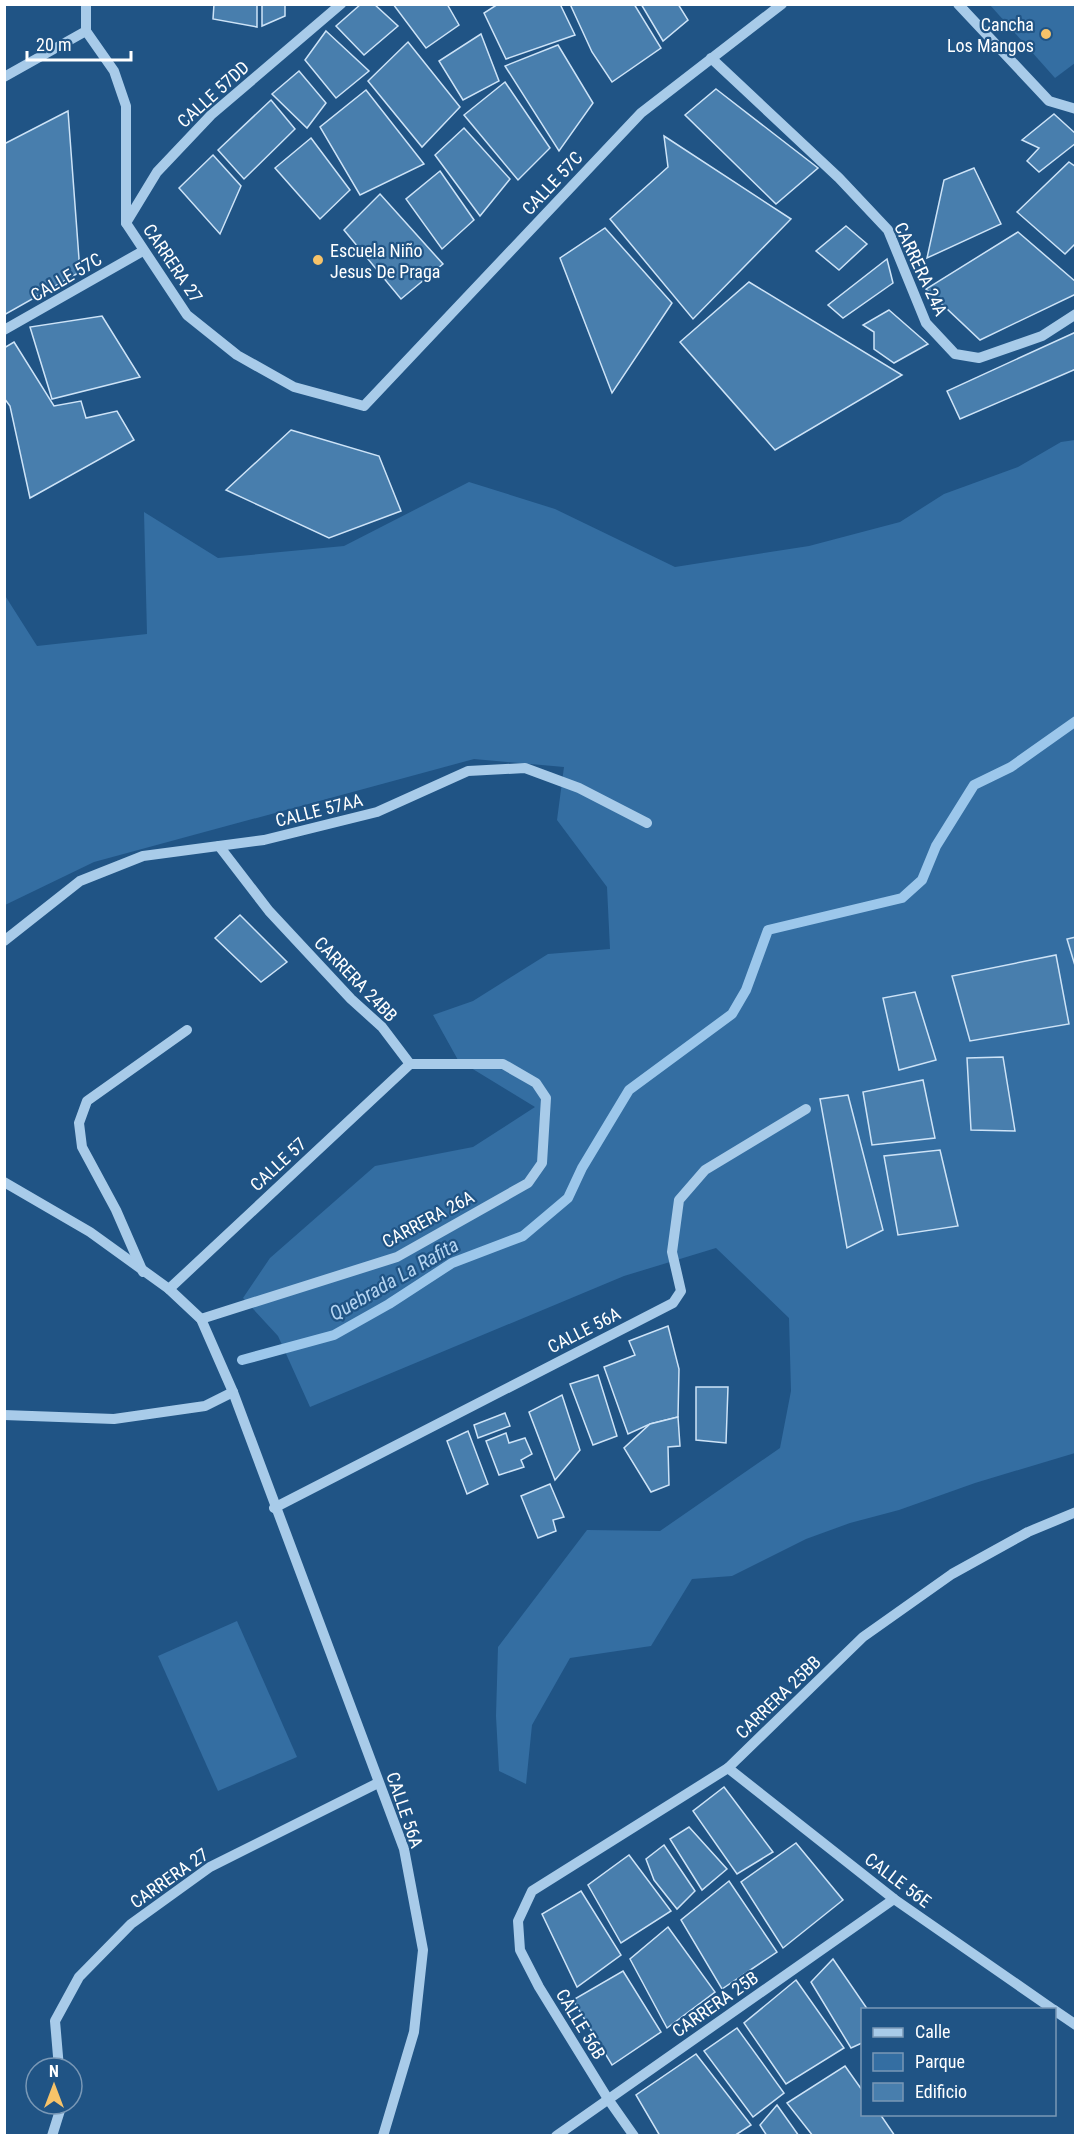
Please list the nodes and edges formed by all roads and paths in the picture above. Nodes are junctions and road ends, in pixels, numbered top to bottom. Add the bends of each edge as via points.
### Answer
1 (86, 4) edge
2 (341, 4) edge
3 (783, 4) edge
4 (958, 4) edge
5 (86, 31) junction
6 (711, 58) junction
7 (4, 77) edge
8 (1076, 109) edge
9 (126, 223) junction
10 (143, 251) junction
11 (1076, 314) edge
12 (4, 330) edge
13 (364, 406) joint
14 (647, 823) dead end
15 (219, 846) junction
16 (4, 940) edge
17 (187, 1030) dead end
18 (410, 1064) junction
19 (806, 1109) dead end
20 (4, 1182) edge
21 (143, 1272) junction
22 (169, 1289) junction
23 (201, 1319) junction
24 (233, 1392) junction
25 (4, 1415) edge
26 (274, 1508) junction
27 (1076, 1512) edge
28 (728, 1768) junction
29 (378, 1783) junction
30 (894, 1899) junction
31 (519, 1921) joint
32 (1051, 2008) edge
33 (1056, 2011) edge
34 (1074, 2023) edge
35 (58, 2056) edge
36 (608, 2099) junction
37 (58, 2116) edge
38 (52, 2136) edge
39 (383, 2136) edge
40 (556, 2136) edge
41 (634, 2136) edge

1 - 5 street
2 - 9 street, CALLE 57DD via 211,115 157,172
3 - 6 street, CALLE 57C
4 - 8 street via 1049,101
5 - 7 street
5 - 9 street, CARRERA 27 via 114,71 126,106
6 - 11 street, CARRERA 24A via 839,178 888,230 926,323 955,354 979,358 1042,336
6 - 13 street, CALLE 57C via 641,113
9 - 10 street, CARRERA 27
10 - 12 street, CALLE 57C
10 - 13 street, CARRERA 27 via 187,315 237,355 294,387
14 - 15 street, CALLE 57AA via 579,788 525,768 468,771 377,812 264,840
15 - 16 street, CALLE 57AA via 143,856 80,881
15 - 18 street, CARRERA 24BB via 269,911 382,1027
17 - 21 street via 87,1101 79,1123 82,1147
18 - 22 street, CALLE 57
18 - 23 street, CARRERA 26A via 503,1064 536,1083 546,1098 542,1163 528,1183 397,1257
19 - 26 street, CALLE 56A via 705,1170 679,1200 672,1252 681,1291 674,1303
20 - 21 street via 90,1232
21 - 22 street
22 - 23 street
23 - 24 street
24 - 25 street via 205,1406 114,1419
24 - 26 street, CALLE 56A
26 - 29 street, CALLE 56A
27 - 28 street, CARRERA 25BB via 1029,1532 952,1574 863,1637
28 - 30 street, CALLE 56E
28 - 31 street, CARRERA 25BB via 532,1891
29 - 35 street, CARRERA 27 via 210,1867 131,1924 79,1977 55,2021
29 - 39 street, CALLE 56A via 404,1850 423,1950 414,2032
30 - 32 street, CALLE 56E
30 - 36 street, CARRERA 25B
31 - 36 street, CALLE 56B via 520,1950
33 - 34 street, CALLE 56E
36 - 40 street, CARRERA 25B
36 - 41 street, CALLE 56B
37 - 38 street

